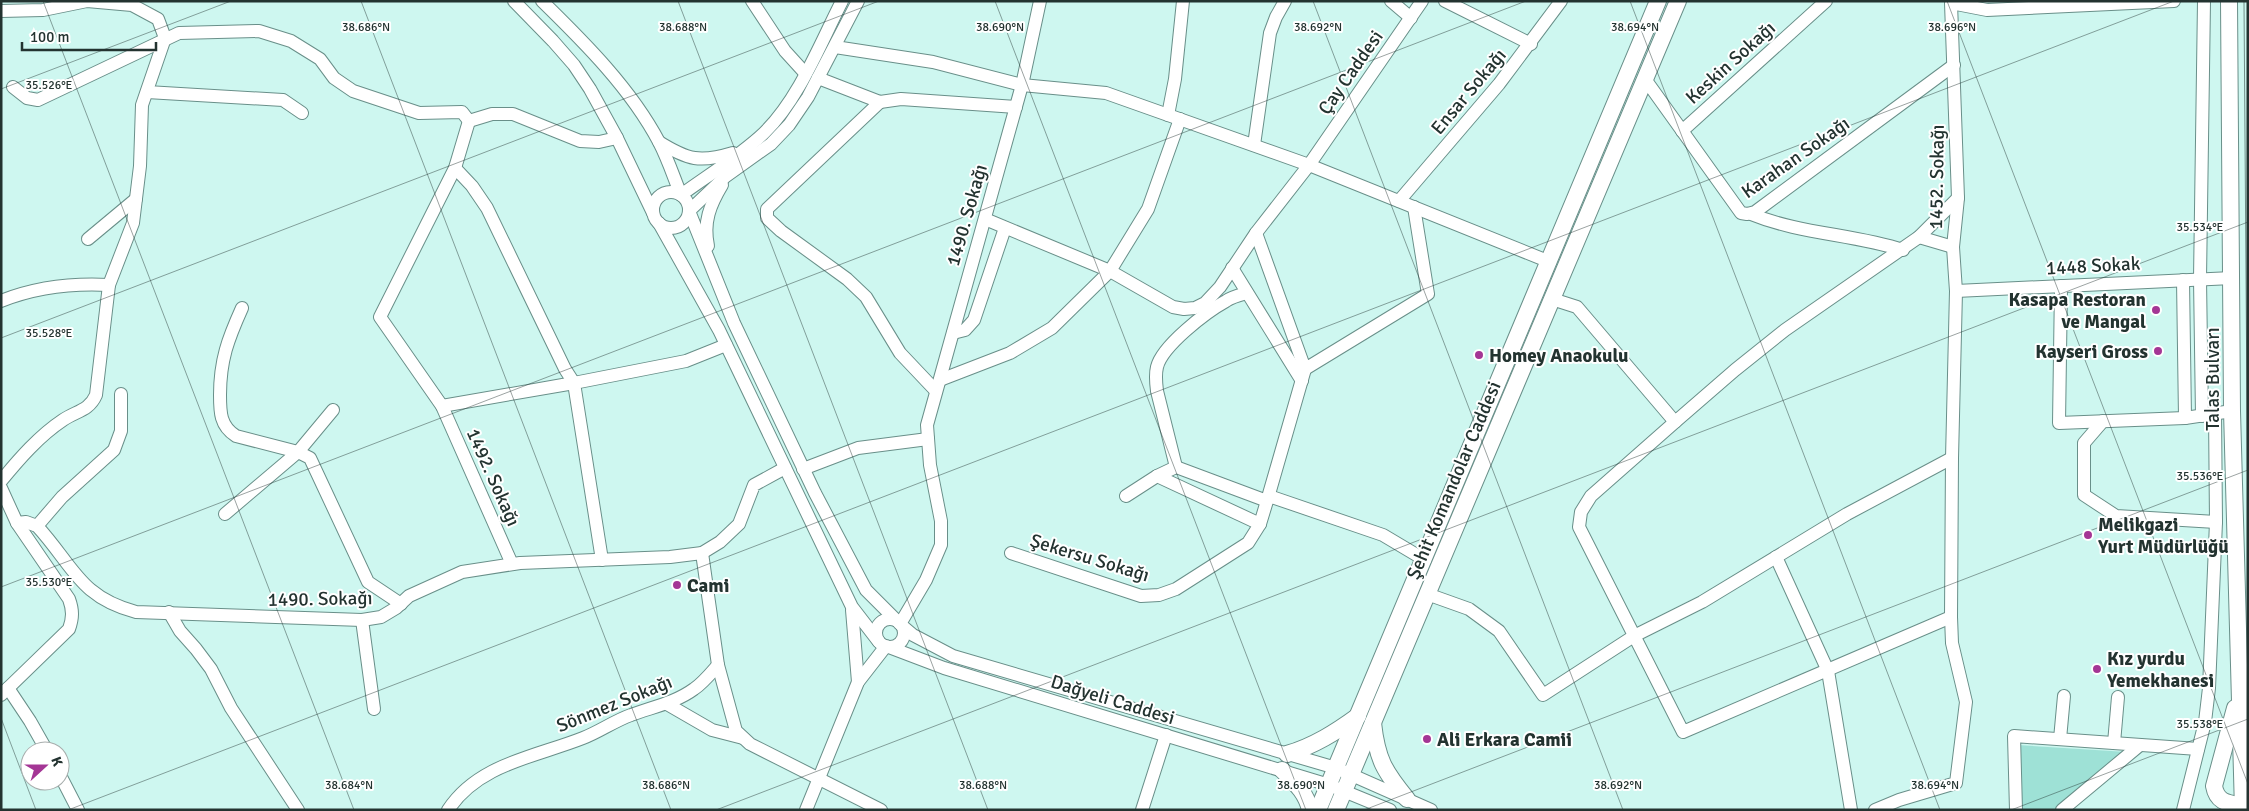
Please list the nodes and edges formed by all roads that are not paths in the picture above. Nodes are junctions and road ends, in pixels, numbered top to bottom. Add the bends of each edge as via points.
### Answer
1 (514, 1) edge
2 (542, 1) edge
3 (752, 1) edge
4 (842, 1) edge
5 (858, 1) edge
6 (1040, 1) edge
7 (1183, 1) edge
8 (1286, 1) edge
9 (1391, 1) edge
10 (1422, 1) edge
11 (1445, 1) edge
12 (1561, 1) edge
13 (1658, 1) edge
14 (1678, 1) edge
15 (1826, 1) edge
16 (2174, 1) edge
17 (2204, 1) edge
18 (2229, 1) edge
19 (1950, 2) edge
20 (3, 11) edge
21 (1411, 18) junction
22 (165, 38) junction
23 (1531, 44) junction
24 (834, 47) junction
25 (1954, 65) junction
26 (805, 73) junction
27 (818, 78) junction
28 (1645, 79) junction
29 (1022, 85) junction
30 (13, 87) dead end
31 (146, 92) junction
32 (880, 102) junction
33 (1016, 107) junction
34 (302, 113) dead end
35 (1174, 117) junction
36 (469, 120) junction
37 (1682, 131) junction
38 (617, 138) junction
39 (659, 142) junction
40 (1254, 145) junction
41 (740, 151) junction
42 (1309, 165) junction
43 (455, 168) junction
44 (726, 176) junction
45 (681, 195) junction
46 (1958, 198) junction
47 (136, 199) junction
48 (1399, 201) junction
49 (1414, 207) junction
50 (689, 210) junction
51 (1751, 214) junction
52 (656, 218) junction
53 (985, 219) junction
54 (1005, 228) junction
55 (1256, 233) junction
56 (1919, 237) junction
57 (88, 238) dead end
58 (1953, 247) junction
59 (1903, 250) junction
60 (1550, 262) junction
61 (712, 268) junction
62 (1232, 268) junction
63 (1110, 271) junction
64 (2232, 278) junction
65 (2200, 279) junction
66 (2183, 280) junction
67 (109, 286) junction
68 (2061, 286) junction
69 (1956, 291) junction
70 (1248, 292) junction
71 (1552, 299) junction
72 (1, 301) edge
73 (242, 308) dead end
74 (953, 333) junction
75 (726, 345) junction
76 (1304, 375) junction
77 (574, 383) junction
78 (938, 386) junction
79 (121, 394) dead end
80 (442, 406) junction
81 (333, 410) dead end
82 (2232, 411) junction
83 (2215, 412) junction
84 (2202, 416) junction
85 (2185, 418) junction
86 (2103, 421) junction
87 (1675, 422) junction
88 (928, 439) junction
89 (298, 452) junction
90 (1952, 458) junction
91 (1176, 467) junction
92 (786, 468) junction
93 (804, 469) junction
94 (1157, 476) junction
95 (1, 481) edge
96 (1, 488) edge
97 (1126, 496) dead end
98 (1268, 498) junction
99 (225, 514) dead end
100 (2216, 522) junction
101 (18, 523) junction
102 (1260, 524) junction
103 (37, 526) junction
104 (702, 552) junction
105 (1011, 553) dead end
106 (1776, 557) junction
107 (602, 560) junction
108 (1425, 560) junction
109 (512, 564) junction
110 (1427, 594) junction
111 (401, 604) junction
112 (852, 607) junction
113 (169, 612) junction
114 (1951, 617) junction
115 (362, 620) junction
116 (898, 623) junction
117 (1634, 636) junction
118 (883, 644) junction
119 (718, 665) junction
120 (1828, 670) junction
121 (858, 682) junction
122 (4, 692) edge
123 (2244, 692) edge
124 (2064, 696) dead end
125 (2118, 697) dead end
126 (668, 704) junction
127 (374, 709) dead end
128 (1366, 719) junction
129 (1166, 735) junction
130 (742, 738) junction
131 (2060, 739) junction
132 (41, 741) edge
133 (2114, 743) junction
134 (2140, 745) junction
135 (2197, 753) junction
136 (1287, 754) junction
137 (1336, 768) junction
138 (1282, 770) junction
139 (1352, 774) junction
140 (817, 779) junction
141 (1337, 788) junction
142 (68, 791) edge
143 (1406, 799) junction
144 (2238, 806) edge
145 (78, 810) edge
146 (298, 810) edge
147 (448, 810) edge
148 (806, 810) edge
149 (881, 810) edge
150 (1142, 810) edge
151 (1310, 810) edge
152 (1318, 810) edge
153 (1336, 810) edge
154 (1390, 810) edge
155 (1431, 810) edge
156 (1851, 810) edge
157 (1875, 810) edge
158 (2016, 810) edge
159 (2062, 810) edge
160 (2184, 810) edge

1 - 38 street via 574,65
2 - 39 street via 581,39 622,88
3 - 26 street via 785,51
4 - 26 street
5 - 24 street
6 - 29 street, 1490. Sokağı
7 - 35 street
8 - 40 street via 1270,33
9 - 21 street
10 - 21 street, Çay Caddesi
11 - 23 street
12 - 23 street, Ensar Sokağı
13 - 60 main road, Şehit Komandolar Caddesi
14 - 28 main road, Şehit Komandolar Caddesi
15 - 37 street, Keskin Sokağı
16 - 19 street via 1987,10
17 - 65 street
18 - 64 main road, Talas Bulvarı
19 - 25 street, 1452. Sokağı
20 - 22 street via 43,10 87,1 132,5 158,19
21 - 42 street, Çay Caddesi
22 - 30 street via 43,98 28,98
22 - 31 street
22 - 36 street via 179,33 259,31 291,41 320,59 334,78 353,91 419,113 462,112
23 - 48 street, Ensar Sokağı
24 - 27 street
24 - 29 street via 934,62
25 - 46 street, 1452. Sokağı
25 - 51 street, Karahan Sokağı
26 - 41 street via 777,118 763,134
27 - 32 street
27 - 44 street via 789,125 770,144
28 - 37 street, Karahan Sokağı
28 - 71 main road, Şehit Komandolar Caddesi
29 - 33 street, 1490. Sokağı
29 - 35 street via 1106,93
31 - 34 street via 283,100
31 - 47 street via 142,105
32 - 33 street via 901,99
32 - 78 street via 767,209 767,218 866,297 900,353
33 - 53 street, 1490. Sokağı
35 - 40 street
35 - 63 street via 1148,209
36 - 38 street via 492,114 514,114 580,141 600,142
36 - 43 street
37 - 51 street, Karahan Sokağı via 1741,213
38 - 52 street
39 - 41 street via 683,156 698,160
39 - 45 street
40 - 42 street
41 - 45 street
42 - 48 street
42 - 55 street, Çay Caddesi
43 - 77 street via 487,208
43 - 80 street, 1492. Sokağı via 380,317
44 - 50 street
44 - 61 street via 707,216 705,233
45 - 50 street via 686,199
45 - 52 street via 664,193 656,201
46 - 56 street
46 - 58 street, 1452. Sokağı
47 - 57 street
47 - 67 street via 133,223
48 - 49 street
49 - 60 street
49 - 76 street via 1428,294
50 - 52 street via 685,222 675,228 669,228
50 - 61 street
51 - 59 street via 1790,227 1868,240
52 - 75 street
53 - 54 street, Çay Caddesi
53 - 74 street, 1490. Sokağı
54 - 63 street, Çay Caddesi
54 - 74 street via 974,320 965,330
55 - 62 street, Çay Caddesi
55 - 76 street
56 - 58 street
56 - 59 street
58 - 69 street, 1452. Sokağı
59 - 87 street via 1785,330
60 - 108 main road, Şehit Komandolar Caddesi
61 - 93 street, Dağyeli Caddesi via 734,323
62 - 63 street, Çay Caddesi via 1205,303 1184,309 1173,307
62 - 70 street
63 - 78 street via 1052,328 1010,353
64 - 65 street, 1448 Sokak
64 - 82 main road, Talas Bulvarı
65 - 66 street, 1448 Sokak
65 - 84 street
66 - 68 street, 1448 Sokak
66 - 85 street
67 - 72 street via 58,286
67 - 95 street via 94,401 46,434
68 - 69 street, 1448 Sokak
68 - 86 street via 2060,423
69 - 90 street, 1452. Sokağı
70 - 76 street
70 - 91 street via 1209,312 1169,347 1157,367 1157,390
71 - 87 street via 1576,307
71 - 110 main road, Şehit Komandolar Caddesi
73 - 89 street via 226,344 221,367 222,422 236,436
74 - 78 street, 1490. Sokağı
75 - 77 street via 686,361
75 - 92 street
76 - 98 street, Şekersu Sokağı
77 - 80 street
77 - 107 street
78 - 88 street, 1490. Sokağı via 927,425
79 - 103 street via 121,430 114,450 62,497
80 - 109 street, 1492. Sokağı
81 - 89 street
82 - 83 street
82 - 123 main road, Talas Bulvarı
83 - 84 street
83 - 100 street
84 - 85 street
85 - 86 street
86 - 100 street via 2084,443 2084,495 2116,516
87 - 117 street via 1591,496 1581,512 1579,527
88 - 93 street via 858,448
88 - 116 street, 1490. Sokağı via 941,521 941,545 926,580
89 - 99 street
89 - 111 street via 310,458 314,465 368,582
90 - 106 street
90 - 114 street, 1452. Sokağı
91 - 94 street
91 - 98 street
92 - 104 street, 1490. Sokağı via 754,485 739,524 720,542
92 - 112 street
93 - 116 street, Dağyeli Caddesi via 857,576 872,598
94 - 97 street
94 - 102 street
96 - 101 street
98 - 102 street, Şekersu Sokağı
98 - 108 street via 1383,535
100 - 135 street via 2209,688
101 - 103 street
101 - 122 street via 69,599 72,619 69,629
102 - 105 street, Şekersu Sokağı via 1248,544 1176,589 1159,595 1141,596
103 - 113 street, 1490. Sokağı via 73,574 101,599 118,608 136,612
104 - 107 street, 1490. Sokağı
104 - 119 street
106 - 117 street via 1702,602
106 - 120 street
107 - 109 street, 1490. Sokağı
108 - 128 main road, Şehit Komandolar Caddesi
109 - 111 street, 1490. Sokağı via 462,572 409,596
110 - 117 street via 1469,609 1499,631 1543,695
110 - 128 main road, Şehit Komandolar Caddesi
111 - 115 street, 1490. Sokağı via 381,617
112 - 118 street
112 - 121 street
113 - 115 street, 1490. Sokağı
113 - 146 street via 211,669 231,708
114 - 120 street
114 - 157 street, 1452. Sokağı via 1952,643 1966,702 1956,783
115 - 127 street
116 - 118 street via 903,632 901,640 895,646
116 - 118 street via 887,620 879,624 876,633
116 - 136 street, Dağyeli Caddesi via 913,635 953,656
117 - 120 street via 1683,732
118 - 121 street
118 - 129 street, Dağyeli Caddesi via 944,668
119 - 126 street, Sönmez Sokağı via 694,689
119 - 130 street via 733,722
120 - 156 street
121 - 140 street
122 - 132 street via 30,721
123 - 144 main road, Talas Bulvarı
123 - 144 main road via 2214,786 2219,799
124 - 131 street
125 - 133 street
126 - 130 street via 712,730
126 - 147 street, Sönmez Sokağı via 630,715 583,738 528,755 495,770 464,789
128 - 136 main road
128 - 137 main road, Şehit Komandolar Caddesi
128 - 139 main road, Şehit Komandolar Caddesi
128 - 143 main road via 1381,763
129 - 138 street, Dağyeli Caddesi
129 - 150 street
130 - 140 street
131 - 133 street
131 - 158 street via 2014,736
133 - 134 street
134 - 135 street
134 - 159 street
135 - 160 street
136 - 137 street, Dağyeli Caddesi
137 - 139 street, Dağyeli Caddesi
137 - 141 main road, Şehit Komandolar Caddesi
138 - 141 street, Dağyeli Caddesi
138 - 151 main road via 1300,787
139 - 141 main road, Şehit Komandolar Caddesi
139 - 143 street, Dağyeli Caddesi
140 - 148 street
140 - 149 street
141 - 152 main road, Şehit Komandolar Caddesi
141 - 153 main road, Şehit Komandolar Caddesi
141 - 154 street, Dağyeli Caddesi
142 - 145 street
143 - 155 street, Dağyeli Caddesi

